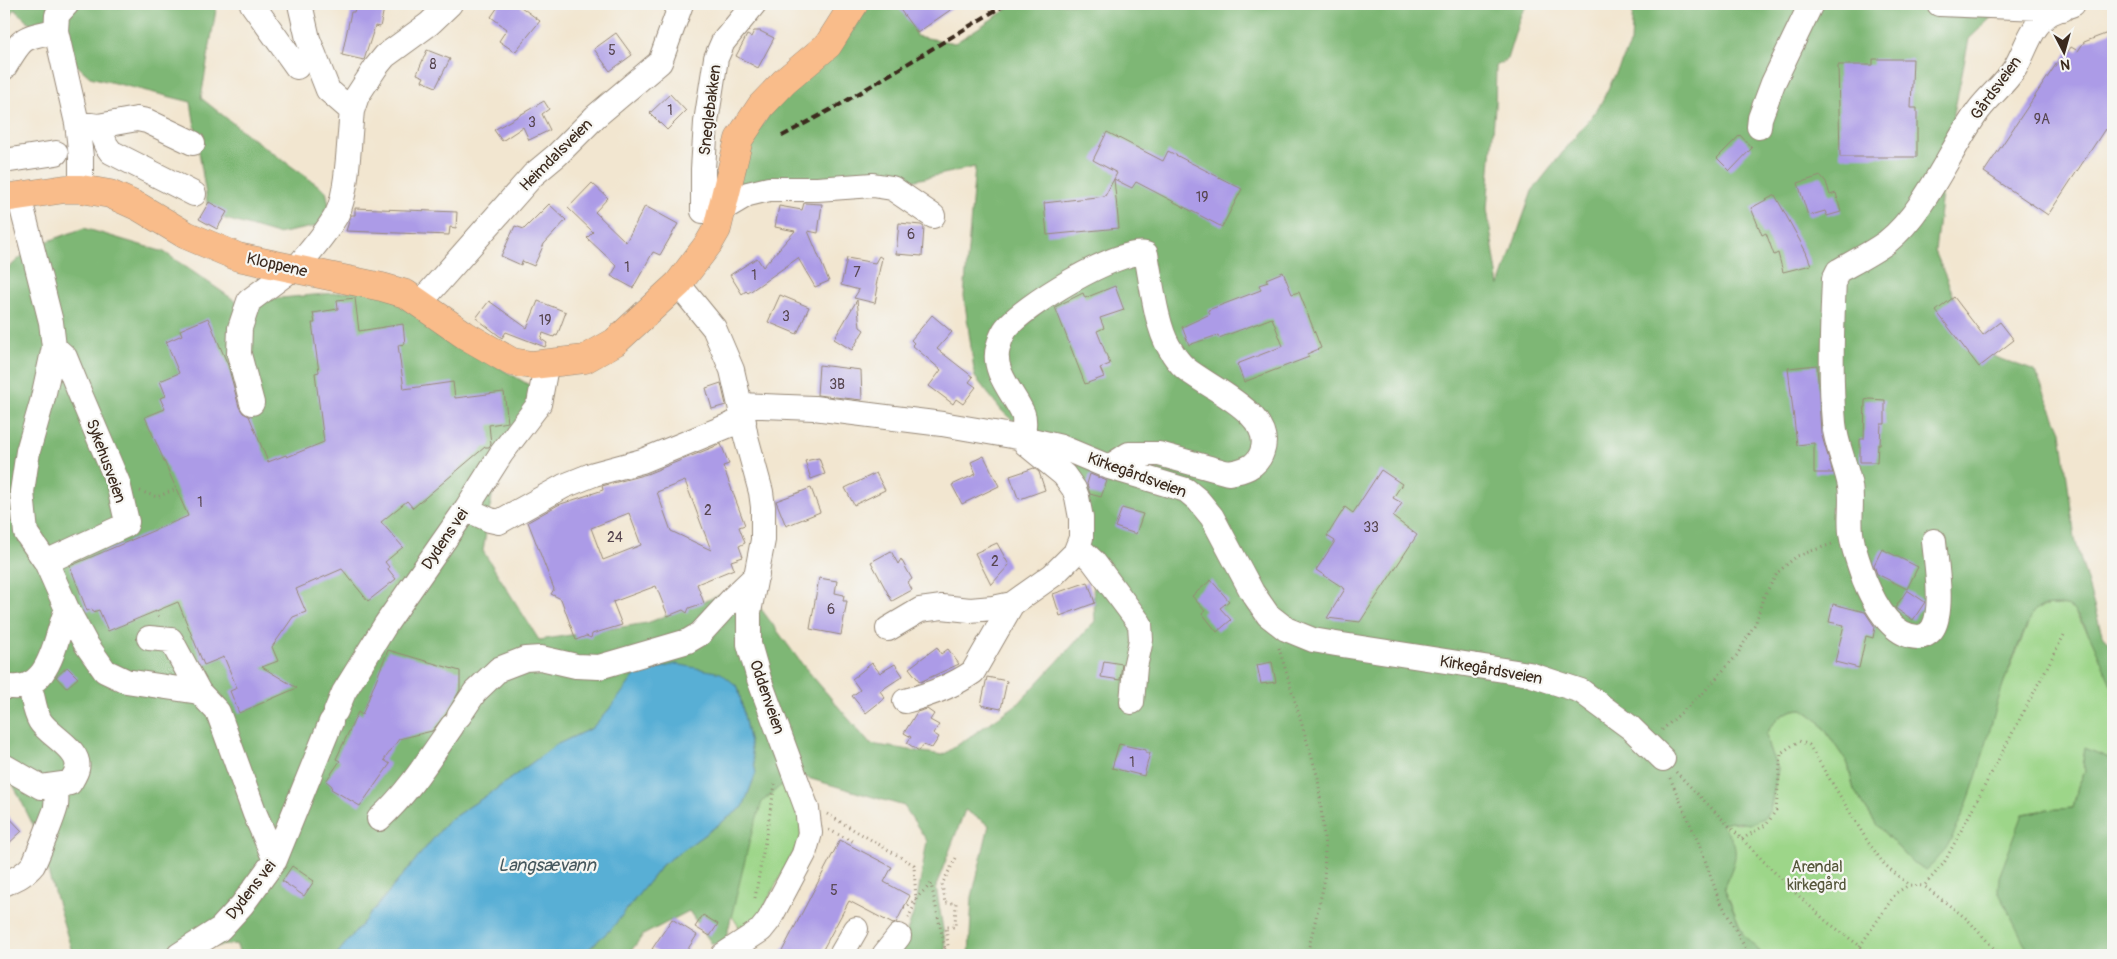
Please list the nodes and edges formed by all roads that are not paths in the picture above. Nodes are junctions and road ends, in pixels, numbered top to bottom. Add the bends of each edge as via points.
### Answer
1 (67, 4) edge
2 (252, 4) edge
3 (300, 4) edge
4 (450, 4) edge
5 (681, 4) edge
6 (754, 4) edge
7 (854, 4) edge
8 (1811, 4) edge
9 (1939, 4) edge
10 (2066, 5) edge
11 (56, 31) junction
12 (297, 67) dead end
13 (4, 68) edge
14 (352, 111) junction
15 (88, 125) junction
16 (1759, 126) dead end
17 (193, 143) dead end
18 (56, 153) dead end
19 (4, 162) edge
20 (88, 190) junction
21 (194, 194) dead end
22 (12, 197) edge
23 (721, 210) junction
24 (933, 216) dead end
25 (294, 269) junction
26 (678, 284) junction
27 (420, 303) junction
28 (54, 347) junction
29 (544, 364) junction
30 (252, 403) dead end
31 (742, 413) junction
32 (1023, 438) junction
33 (1109, 466) junction
34 (466, 508) junction
35 (1934, 541) dead end
36 (1078, 548) junction
37 (46, 562) junction
38 (757, 575) junction
39 (1012, 604) junction
40 (67, 609) junction
41 (888, 629) dead end
42 (149, 638) dead end
43 (29, 684) junction
44 (4, 686) edge
45 (199, 692) junction
46 (905, 701) dead end
47 (1132, 702) dead end
48 (1663, 759) road end
49 (4, 766) edge
50 (56, 786) junction
51 (379, 819) dead end
52 (275, 860) junction
53 (4, 884) edge
54 (856, 929) dead end
55 (899, 936) road end
56 (756, 945) edge
57 (179, 955) edge
58 (723, 955) edge
59 (841, 955) edge
60 (884, 955) edge

1 - 11 street via 57,15
2 - 12 street
3 - 14 street via 308,39 328,90
4 - 14 street via 385,56 357,96
5 - 27 street, Heimdalsveien via 660,62 596,116 534,175
6 - 23 street, Sneglebakken via 723,42 716,58 706,122 703,211
7 - 23 main road, Kloppene via 828,45 761,106 739,139
8 - 16 street via 1773,83
9 - 10 street
10 - 35 street, Gårdsveien via 2040,22 2031,34 2014,69 1978,110 1907,222 1887,242 1838,271 1834,279 1831,341 1834,425 1850,487 1852,538 1864,579 1876,604 1890,623 1912,636 1921,637 1933,628 1937,616 1939,589
11 - 13 street via 27,37
11 - 15 street
14 - 25 street via 345,182 338,213
15 - 17 street via 137,119
15 - 20 street
15 - 21 street via 112,152
18 - 19 street
20 - 22 main road, Kloppene via 66,189
20 - 25 main road, Kloppene via 110,194 139,206 186,235 238,257
22 - 28 street, Sykehusveien via 51,322
23 - 24 street via 748,194 769,189 873,185 892,188
23 - 26 main road, Kloppene via 717,229
25 - 27 main road, Kloppene via 382,287 406,294
25 - 30 street via 249,301 240,328 239,354
26 - 29 main road, Kloppene via 615,342 585,359
26 - 31 street via 714,328 732,370
27 - 29 main road, Kloppene via 465,335 512,362
28 - 37 street, Sykehusveien via 28,451 22,492 26,533
28 - 37 street, Sykehusveien via 64,357 118,483 127,522
29 - 34 street, Dydens vei via 539,404
31 - 32 street, Kirkegårdsveien via 814,408
31 - 34 street, Kirkegårdsveien via 730,425 642,461 564,486 500,522
31 - 38 street, Oddenveien via 763,507 763,540
32 - 33 street, Kirkegårdsveien via 1061,447
32 - 33 street via 1024,417 997,361 997,349 1006,330 1080,275 1138,252 1146,254 1160,322 1168,344 1183,367 1258,421 1264,449 1253,466 1240,471 1228,472 1159,454 1129,454
32 - 36 street via 1064,475 1074,489 1080,518
33 - 48 street, Kirkegårdsveien via 1173,485 1198,500 1212,517 1252,592 1268,615 1286,629 1313,640 1537,677 1581,691 1630,728
34 - 52 street, Dydens vei via 386,624 344,692
36 - 39 street via 1053,575
36 - 47 street via 1093,561 1140,624 1141,640
37 - 40 street, Sykehusveien
38 - 51 street via 700,634 688,641 599,667 576,666 541,658 525,659 499,669 475,692 411,786
38 - 56 street, Oddenveien via 749,612 749,644 807,809 810,833 804,854
39 - 41 street via 970,610 942,607 920,610
39 - 46 street via 973,672 928,696
40 - 43 street via 50,661 42,674
40 - 45 street, Sykehusveien via 105,671 126,682
42 - 45 street via 171,640
43 - 44 street via 12,688
43 - 50 street via 40,721 70,749 77,761 78,768 70,784
45 - 52 street via 218,712
49 - 50 street via 41,787
50 - 53 street via 57,805 34,863 21,877
52 - 57 street, Dydens vei via 220,929
54 - 59 street
55 - 60 street
56 - 58 street, Oddenveien

